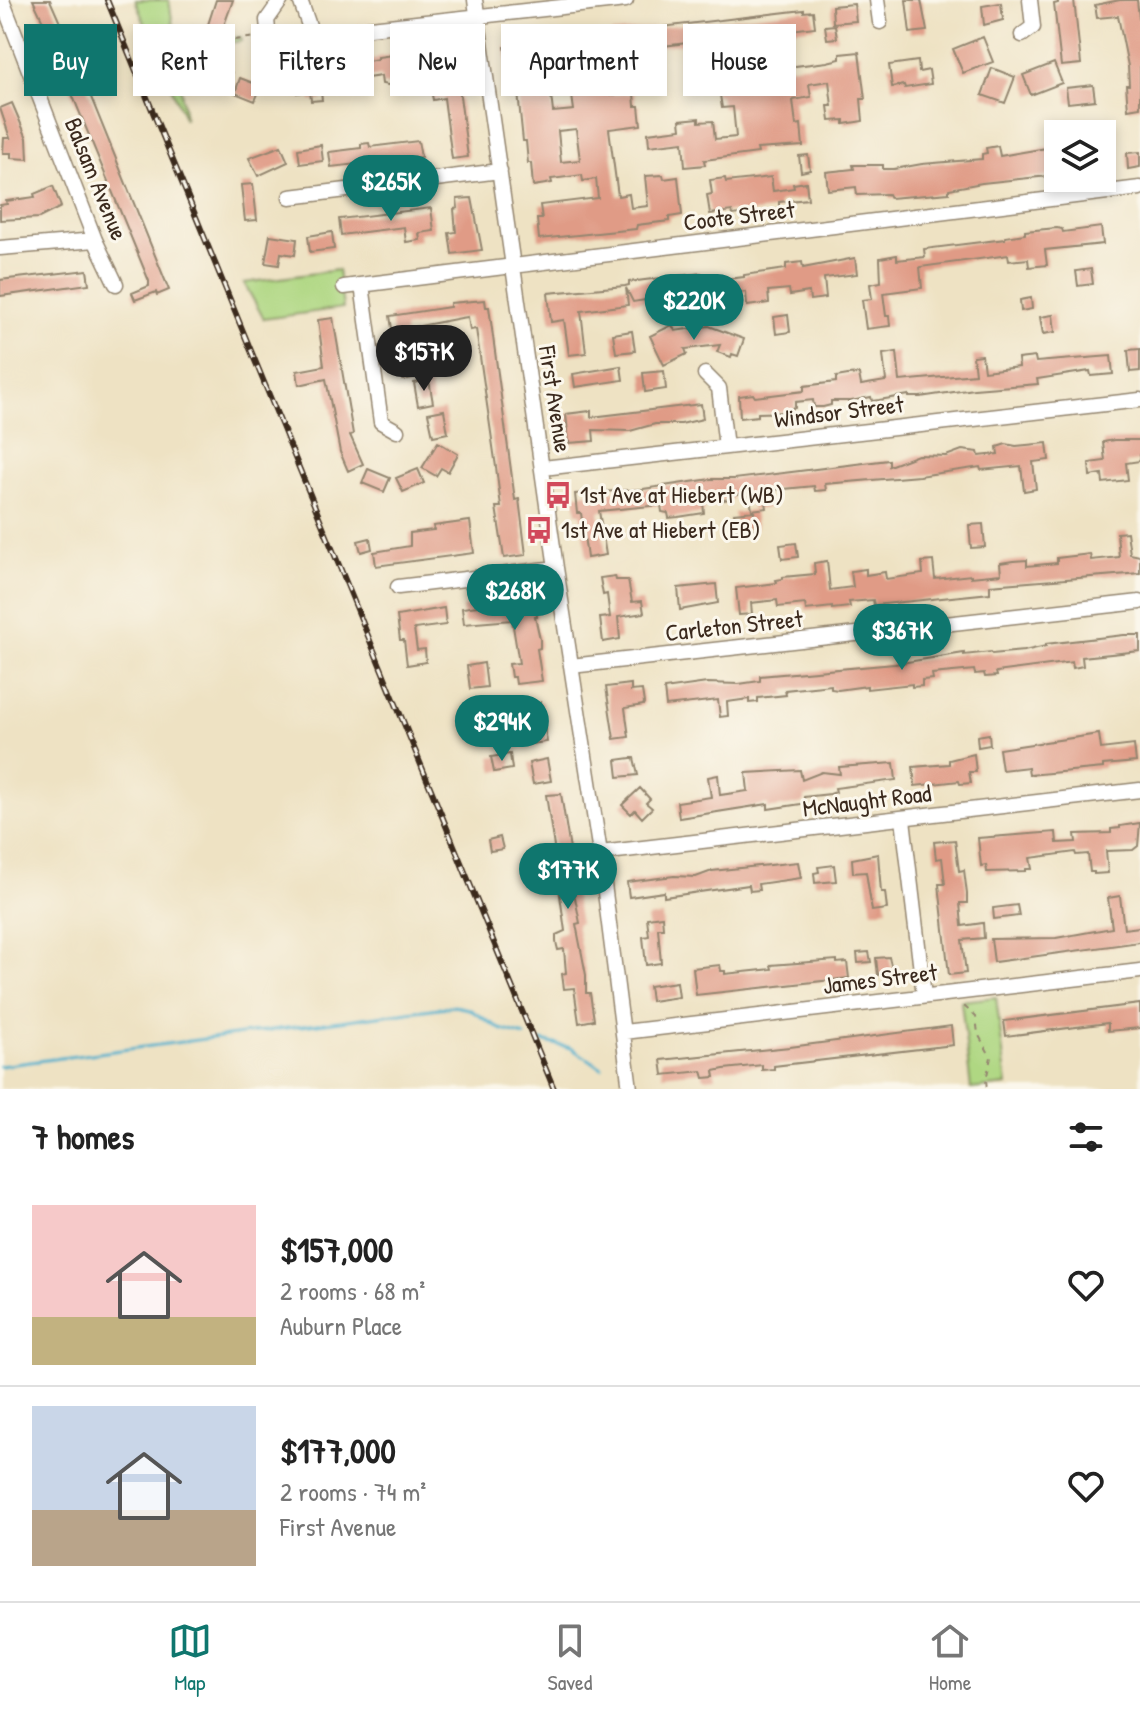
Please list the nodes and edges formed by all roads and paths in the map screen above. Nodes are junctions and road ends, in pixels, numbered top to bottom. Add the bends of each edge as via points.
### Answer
1 (2, 0) edge
2 (281, 0) edge
3 (300, 0) edge
4 (475, 0) edge
5 (626, 0) edge
6 (877, 0) edge
7 (1030, 0) edge
8 (477, 17) junction
9 (880, 22) dead end
10 (268, 24) edge
11 (308, 24) edge
12 (374, 28) edge
13 (1022, 35) dead end
14 (500, 171) junction
15 (1140, 188) edge
16 (290, 197) dead end
17 (95, 240) junction
18 (0, 248) edge
19 (513, 267) junction
20 (116, 284) dead end
21 (362, 285) junction
22 (344, 287) dead end
23 (705, 374) dead end
24 (1140, 400) edge
25 (397, 431) dead end
26 (726, 447) junction
27 (543, 468) junction
28 (556, 568) junction
29 (398, 587) dead end
30 (1140, 602) edge
31 (571, 666) junction
32 (1140, 790) edge
33 (903, 819) junction
34 (600, 853) junction
35 (1140, 971) edge
36 (953, 993) junction
37 (924, 996) junction
38 (624, 1032) junction
39 (630, 1089) edge
40 (987, 1089) edge

1 - 17 street, Balsam Avenue
2 - 10 street
3 - 11 street
4 - 8 street, First Avenue
5 - 8 street
6 - 9 street
7 - 13 street via 1033,27
8 - 12 street
8 - 14 street, First Avenue
14 - 16 street
14 - 19 street, First Avenue
15 - 19 street, Coote Street
17 - 18 street
17 - 20 street, Balsam Avenue
19 - 21 street, Coote Street
19 - 27 street, First Avenue
21 - 22 street, Coote Street
21 - 25 street via 381,422
23 - 26 street via 719,388
24 - 26 street, Windsor Street
26 - 27 street, Windsor Street
27 - 28 street, First Avenue
28 - 29 street
28 - 31 street, First Avenue
30 - 31 street, Carleton Street
31 - 34 street, First Avenue
32 - 33 street, McNaught Road
33 - 34 street, McNaught Road
33 - 37 street
34 - 38 street, First Avenue
35 - 36 street, James Street
36 - 37 street, James Street
36 - 40 path via 976,1017 978,1034 991,1057
37 - 38 street, James Street
38 - 39 street, First Avenue

